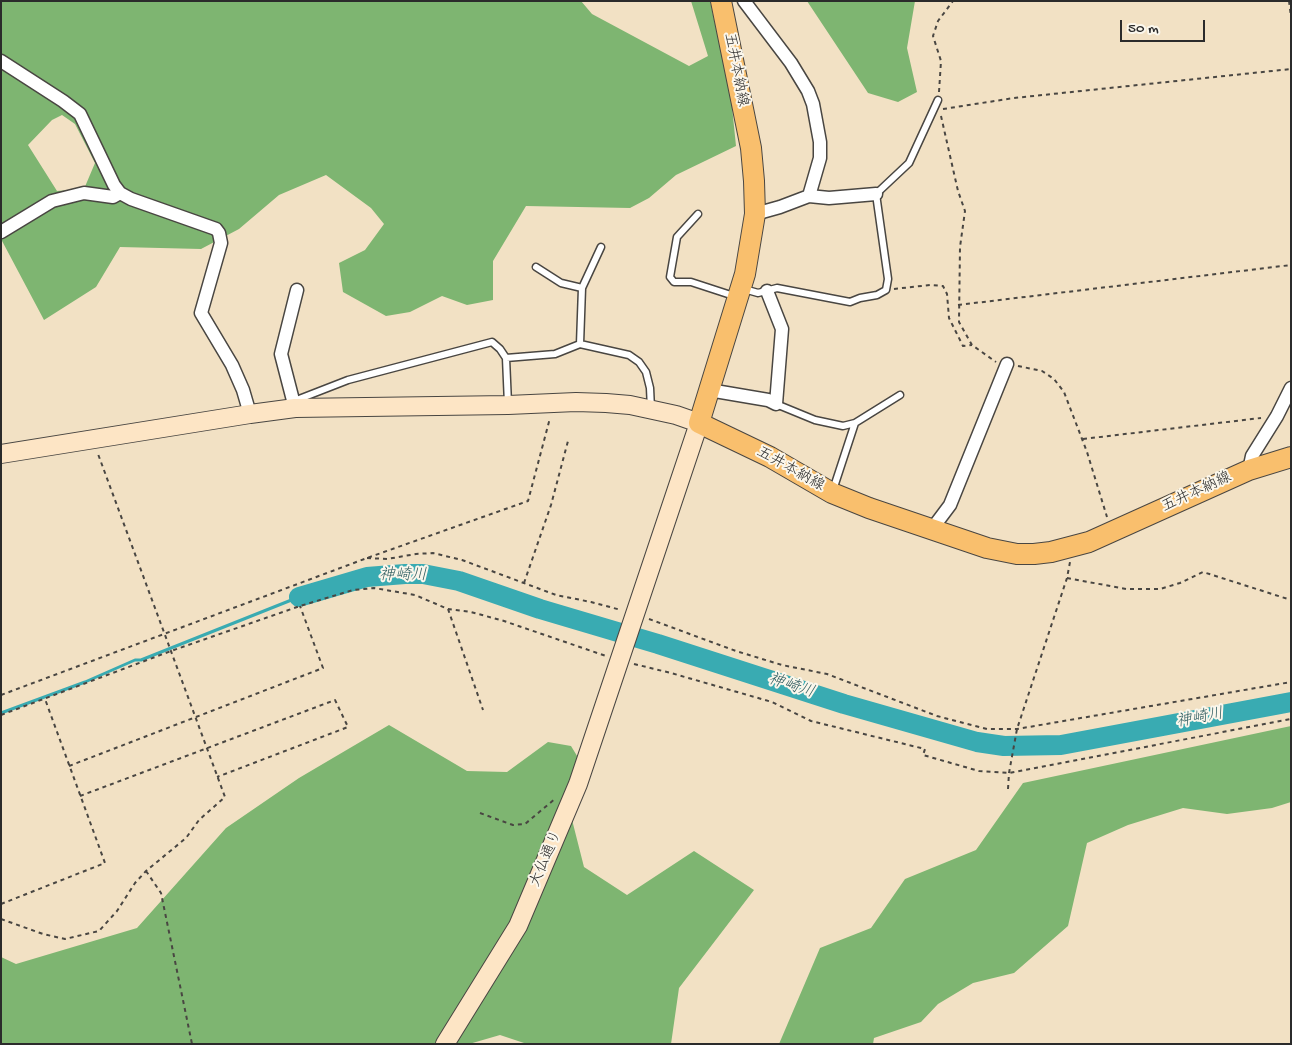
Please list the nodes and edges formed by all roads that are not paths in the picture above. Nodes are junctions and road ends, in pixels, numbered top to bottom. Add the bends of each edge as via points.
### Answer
1 (721, 1) edge
2 (744, 1) edge
3 (1, 62) edge
4 (938, 100) road end
5 (120, 194) junction
6 (876, 194) junction
7 (809, 196) junction
8 (698, 214) dead end
9 (755, 214) junction
10 (1, 232) edge
11 (601, 247) dead end
12 (536, 267) dead end
13 (582, 288) junction
14 (297, 290) dead end
15 (767, 291) junction
16 (739, 293) junction
17 (580, 344) junction
18 (506, 358) junction
19 (1007, 364) road end
20 (1291, 388) edge
21 (709, 390) junction
22 (900, 395) dead end
23 (776, 404) junction
24 (294, 405) junction
25 (508, 405) junction
26 (651, 410) junction
27 (250, 414) junction
28 (699, 423) junction
29 (855, 423) junction
30 (1, 454) edge
31 (1291, 457) edge
32 (1249, 470) junction
33 (832, 493) junction
34 (932, 529) junction
35 (445, 1044) edge

1 - 9 main road, 五井本納線 via 751,148
2 - 7 street via 791,63 813,104 820,158
3 - 5 street via 80,114
4 - 6 lane via 909,163
5 - 10 street via 113,197 84,193 52,201
5 - 27 street via 216,229 219,233 221,243 201,313 232,365
6 - 7 street via 829,198
6 - 15 lane via 888,279 886,290 850,302 777,288
7 - 9 street
8 - 16 lane via 677,237 670,277 674,282 691,282
9 - 16 main road, 五井本納線
11 - 13 lane
12 - 13 lane via 561,283
13 - 17 lane
14 - 24 street via 280,354
15 - 16 lane
15 - 23 street via 782,329
16 - 21 main road, 五井本納線
17 - 18 lane via 555,354
17 - 26 lane via 629,354 639,362 646,372 650,388
18 - 24 lane via 492,342 475,345 348,380
18 - 25 lane
19 - 34 street via 950,505
20 - 32 street via 1278,416 1252,456
21 - 23 street
21 - 28 main road, 五井本納線
22 - 29 lane
23 - 29 lane via 815,420 843,426
24 - 25 street
24 - 27 street
25 - 26 street via 606,403
26 - 28 street
27 - 30 street
28 - 33 main road, 五井本納線 via 770,457
28 - 35 street, 大仏通り via 578,784 518,926
29 - 33 lane
31 - 32 main road, 五井本納線
32 - 34 main road, 五井本納線 via 1111,533 1051,552 1017,554 987,548
33 - 34 main road, 五井本納線

